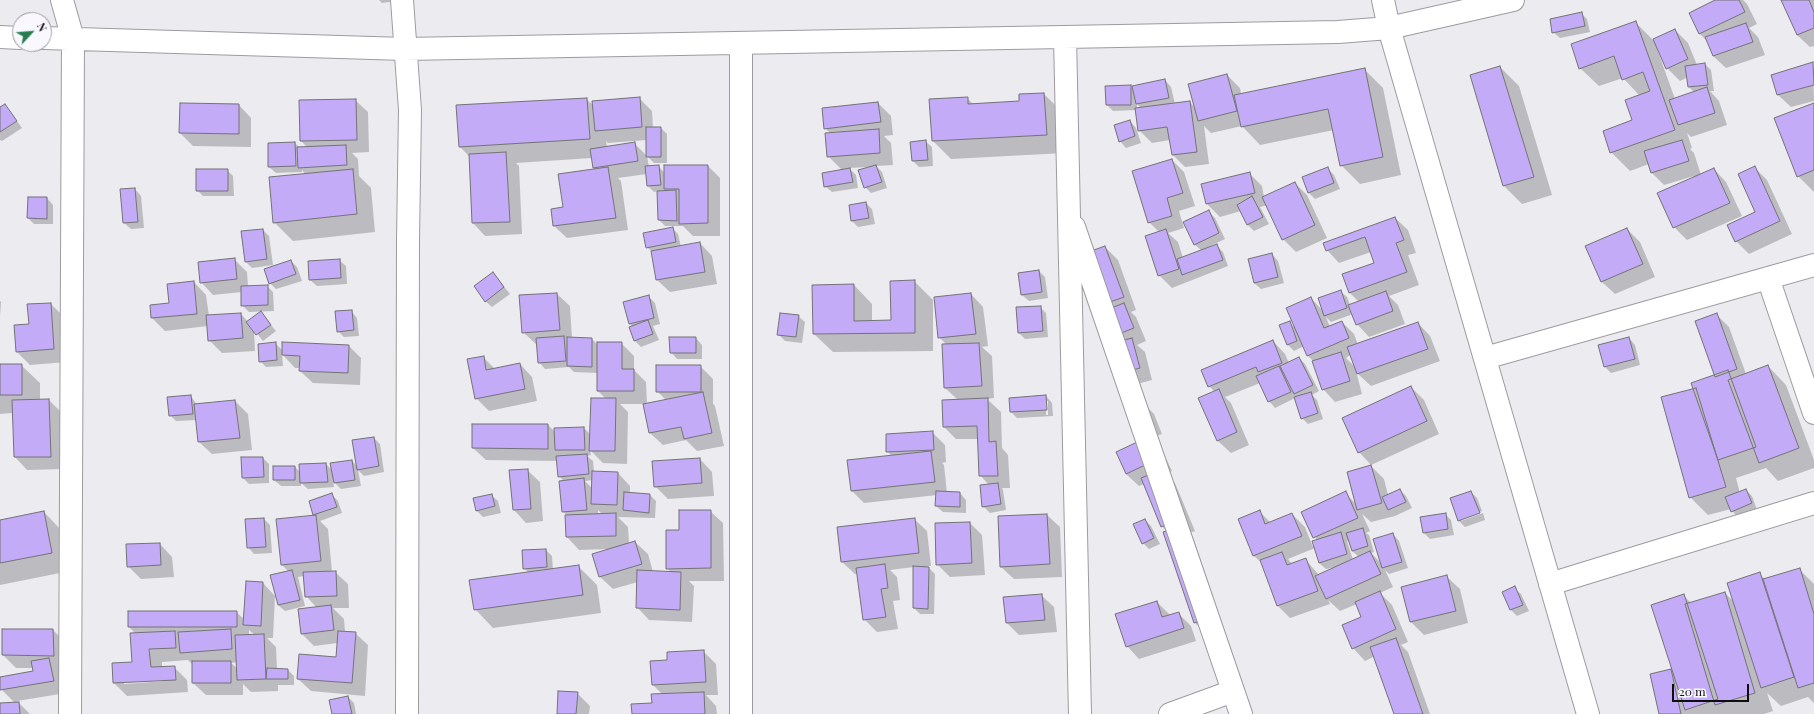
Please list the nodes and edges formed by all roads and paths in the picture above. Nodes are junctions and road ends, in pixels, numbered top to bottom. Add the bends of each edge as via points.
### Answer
1 (62, 0) edge
2 (402, 0) edge
3 (1382, 0) edge
4 (1513, 0) edge
5 (1389, 28) junction
6 (0, 37) edge
7 (1065, 37) junction
8 (12, 38) edge
9 (52, 38) edge
10 (74, 39) junction
11 (741, 43) junction
12 (405, 49) junction
13 (1067, 207) junction
14 (1814, 265) edge
15 (1768, 278) junction
16 (1485, 358) junction
17 (1814, 413) edge
18 (1814, 503) edge
19 (1550, 584) junction
20 (1233, 691) junction
21 (70, 714) edge
22 (408, 714) edge
23 (741, 714) edge
24 (1080, 714) edge
25 (1170, 714) edge
26 (1241, 714) edge
27 (1588, 714) edge

1 - 10 street
2 - 12 street
3 - 5 street
4 - 5 street
5 - 7 street via 1338,32
5 - 16 street
6 - 8 street
7 - 11 street
7 - 13 street
9 - 10 street
10 - 12 street
10 - 21 street
11 - 12 street
11 - 23 street
12 - 22 street via 410,110
13 - 20 street
13 - 24 street
14 - 15 street
15 - 16 street
15 - 17 street
16 - 19 street
18 - 19 street
19 - 27 street
20 - 25 street
20 - 26 street

